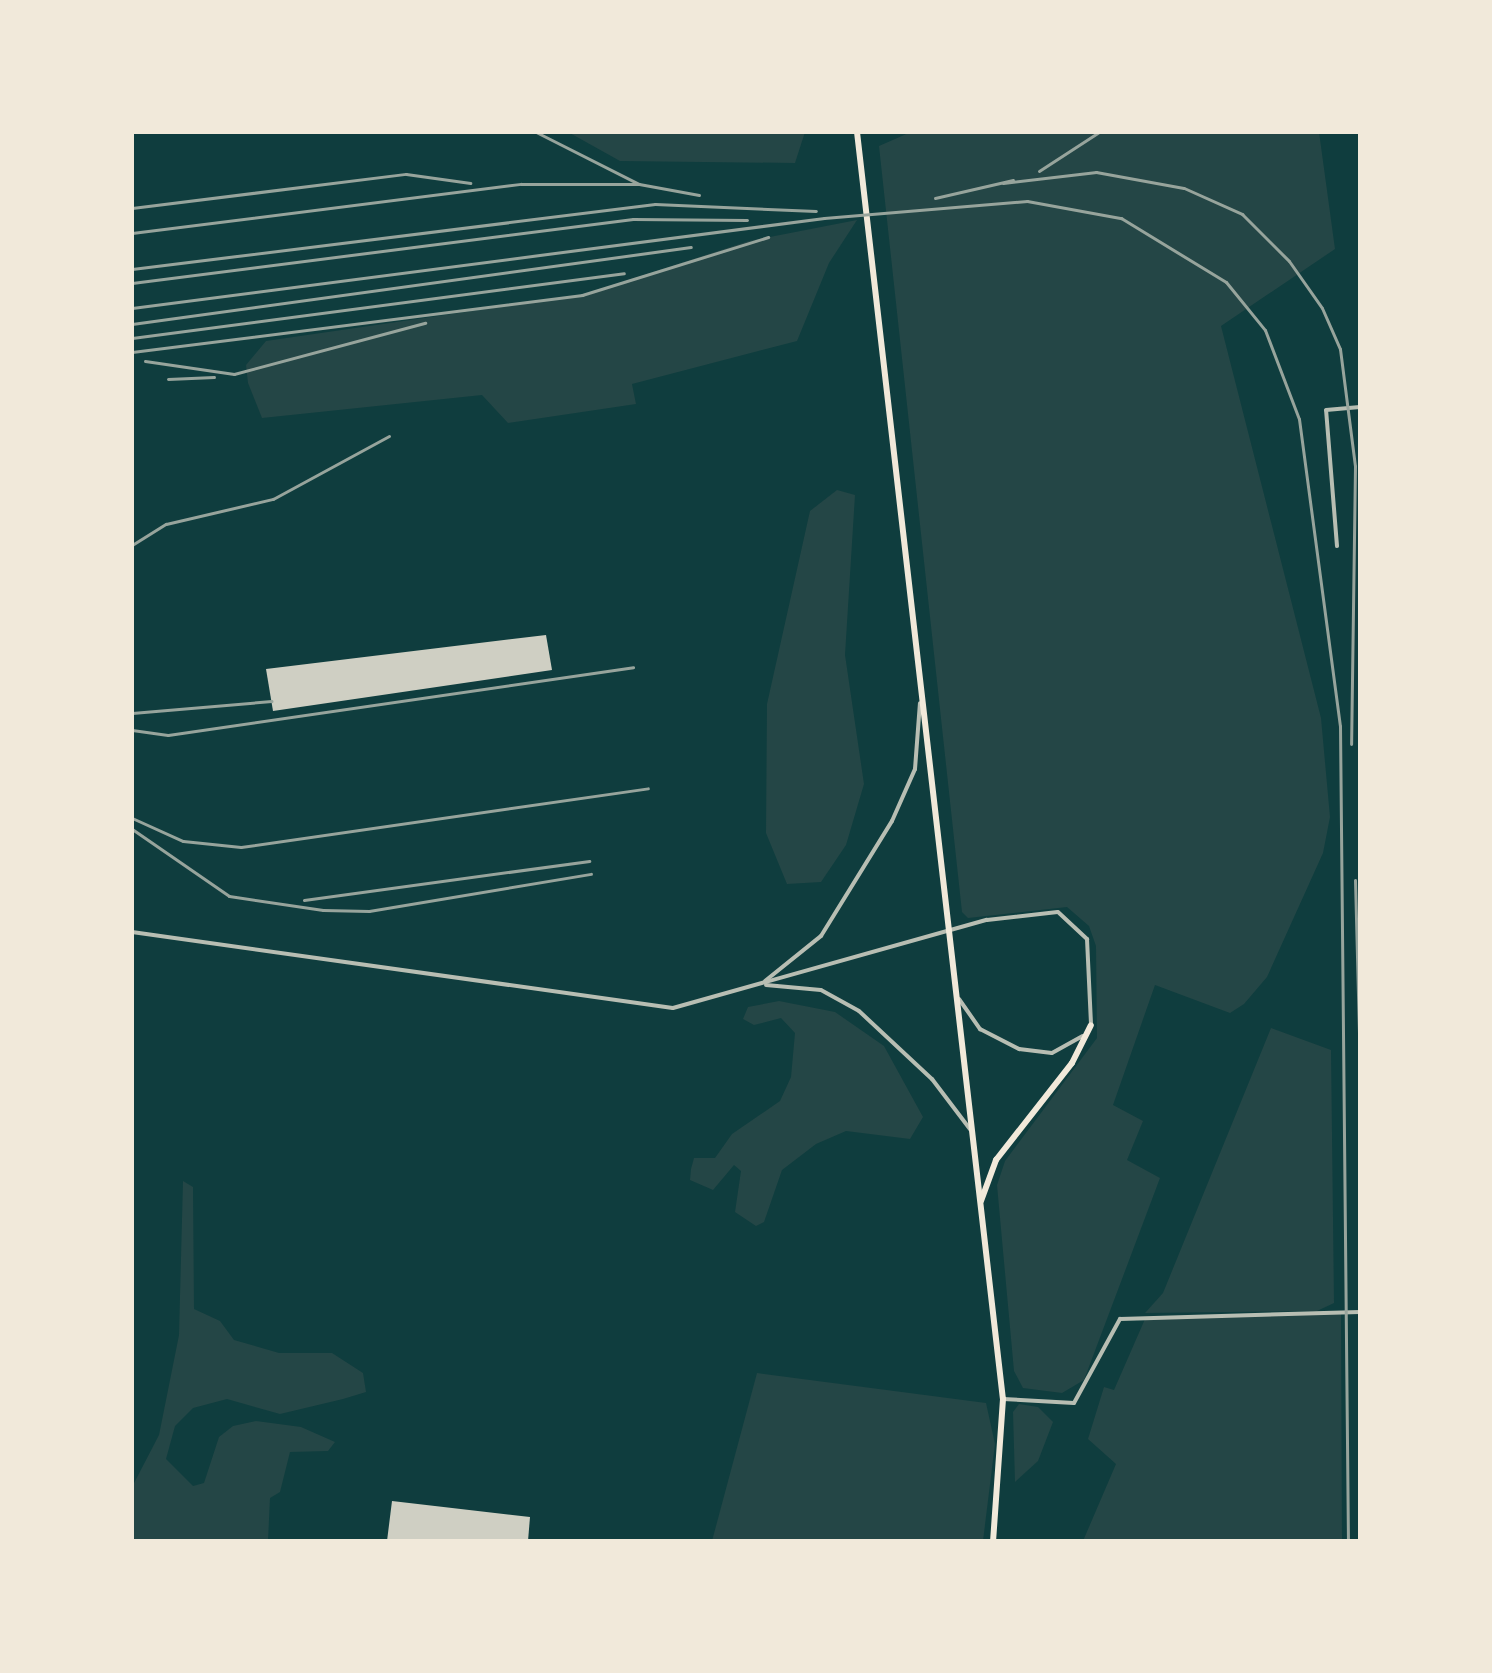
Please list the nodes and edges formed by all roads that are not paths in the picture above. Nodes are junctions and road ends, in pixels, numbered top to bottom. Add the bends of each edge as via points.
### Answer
1 (857, 132) edge
2 (1360, 407) edge
3 (1337, 546) dead end
4 (921, 694) junction
5 (132, 932) edge
6 (759, 985) junction
7 (955, 989) junction
8 (1091, 1025) junction
9 (970, 1129) junction
10 (979, 1204) junction
11 (1360, 1312) edge
12 (1003, 1399) junction
13 (993, 1541) edge

1 - 4 main road
2 - 3 street via 1326,410
4 - 6 street via 915,769 892,821 821,936
4 - 7 main road
5 - 6 street via 657,1008 695,1005
6 - 8 street via 987,920 1048,912 1076,922 1090,952
6 - 9 street via 821,990 850,1004 932,1079
7 - 8 street via 980,1029 1019,1049 1066,1049
7 - 9 main road
8 - 10 main road via 1072,1063 996,1160
9 - 10 main road
10 - 12 main road
11 - 12 street via 1120,1319 1074,1403
12 - 13 main road

